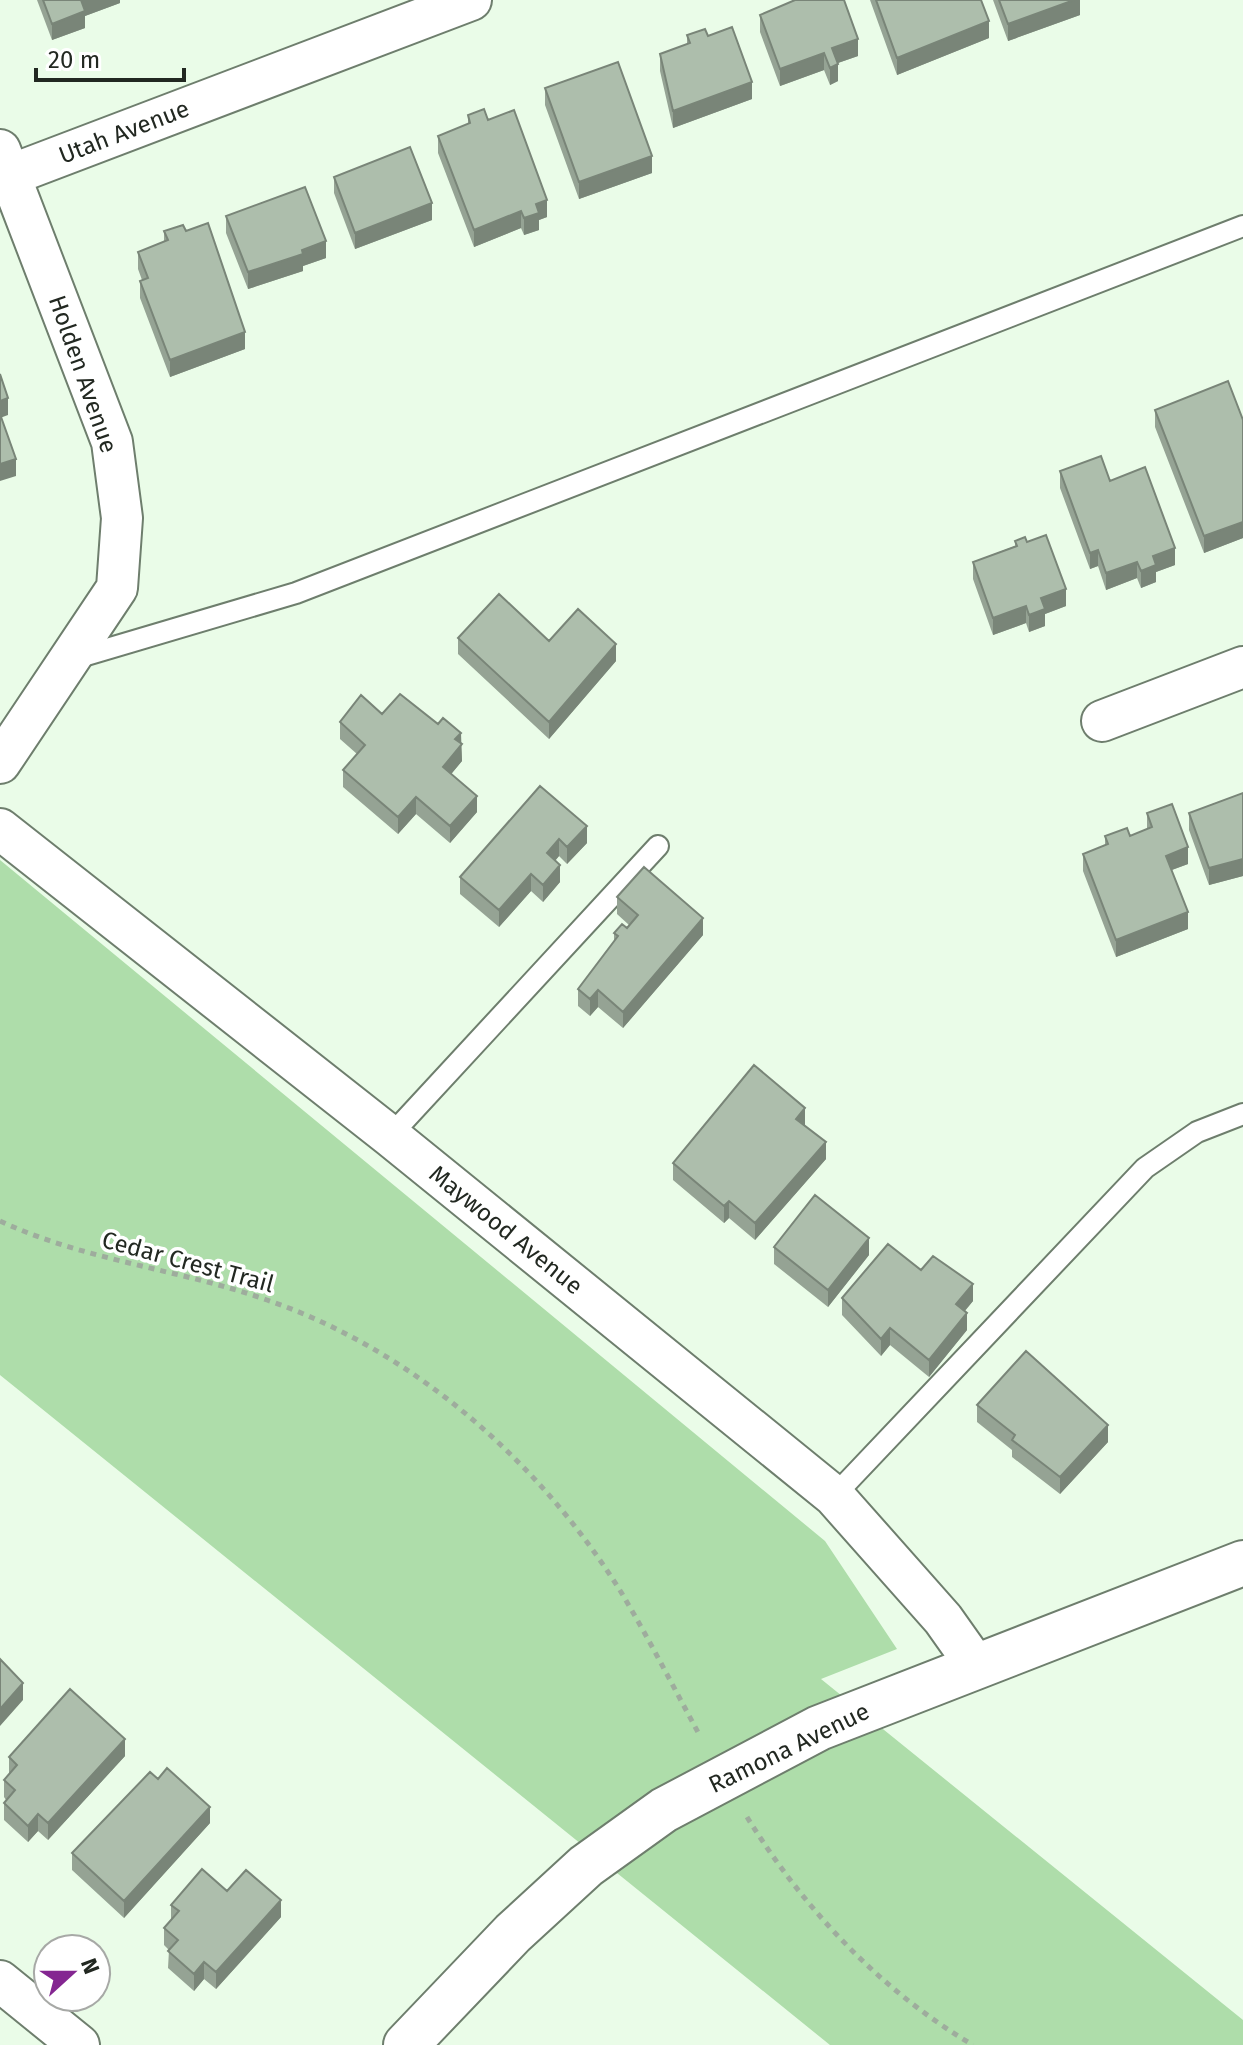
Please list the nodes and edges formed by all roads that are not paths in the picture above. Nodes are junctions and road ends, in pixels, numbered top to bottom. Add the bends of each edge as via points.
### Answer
1 (471, 0) edge
2 (3, 168) edge
3 (1243, 226) edge
4 (70, 660) junction
5 (1243, 667) edge
6 (1102, 721) dead end
7 (8, 743) edge
8 (0, 829) edge
9 (658, 846) dead end
10 (1243, 1114) edge
11 (390, 1136) junction
12 (834, 1496) junction
13 (1243, 1563) edge
14 (977, 1667) junction
15 (0, 1981) edge
16 (79, 2045) edge
17 (406, 2045) edge

1 - 2 street, Utah Avenue
2 - 4 street, Holden Avenue via 112,442 122,518 117,588
3 - 4 lane via 296,593
4 - 7 street, Holden Avenue
5 - 6 street
8 - 11 street, Maywood Avenue
9 - 11 lane
10 - 12 lane via 1197,1132 1145,1168
11 - 12 street, Maywood Avenue
12 - 14 street, Maywood Avenue via 943,1619
13 - 14 street, Ramona Avenue
14 - 17 street, Ramona Avenue via 819,1728 664,1810 586,1866
15 - 16 street

